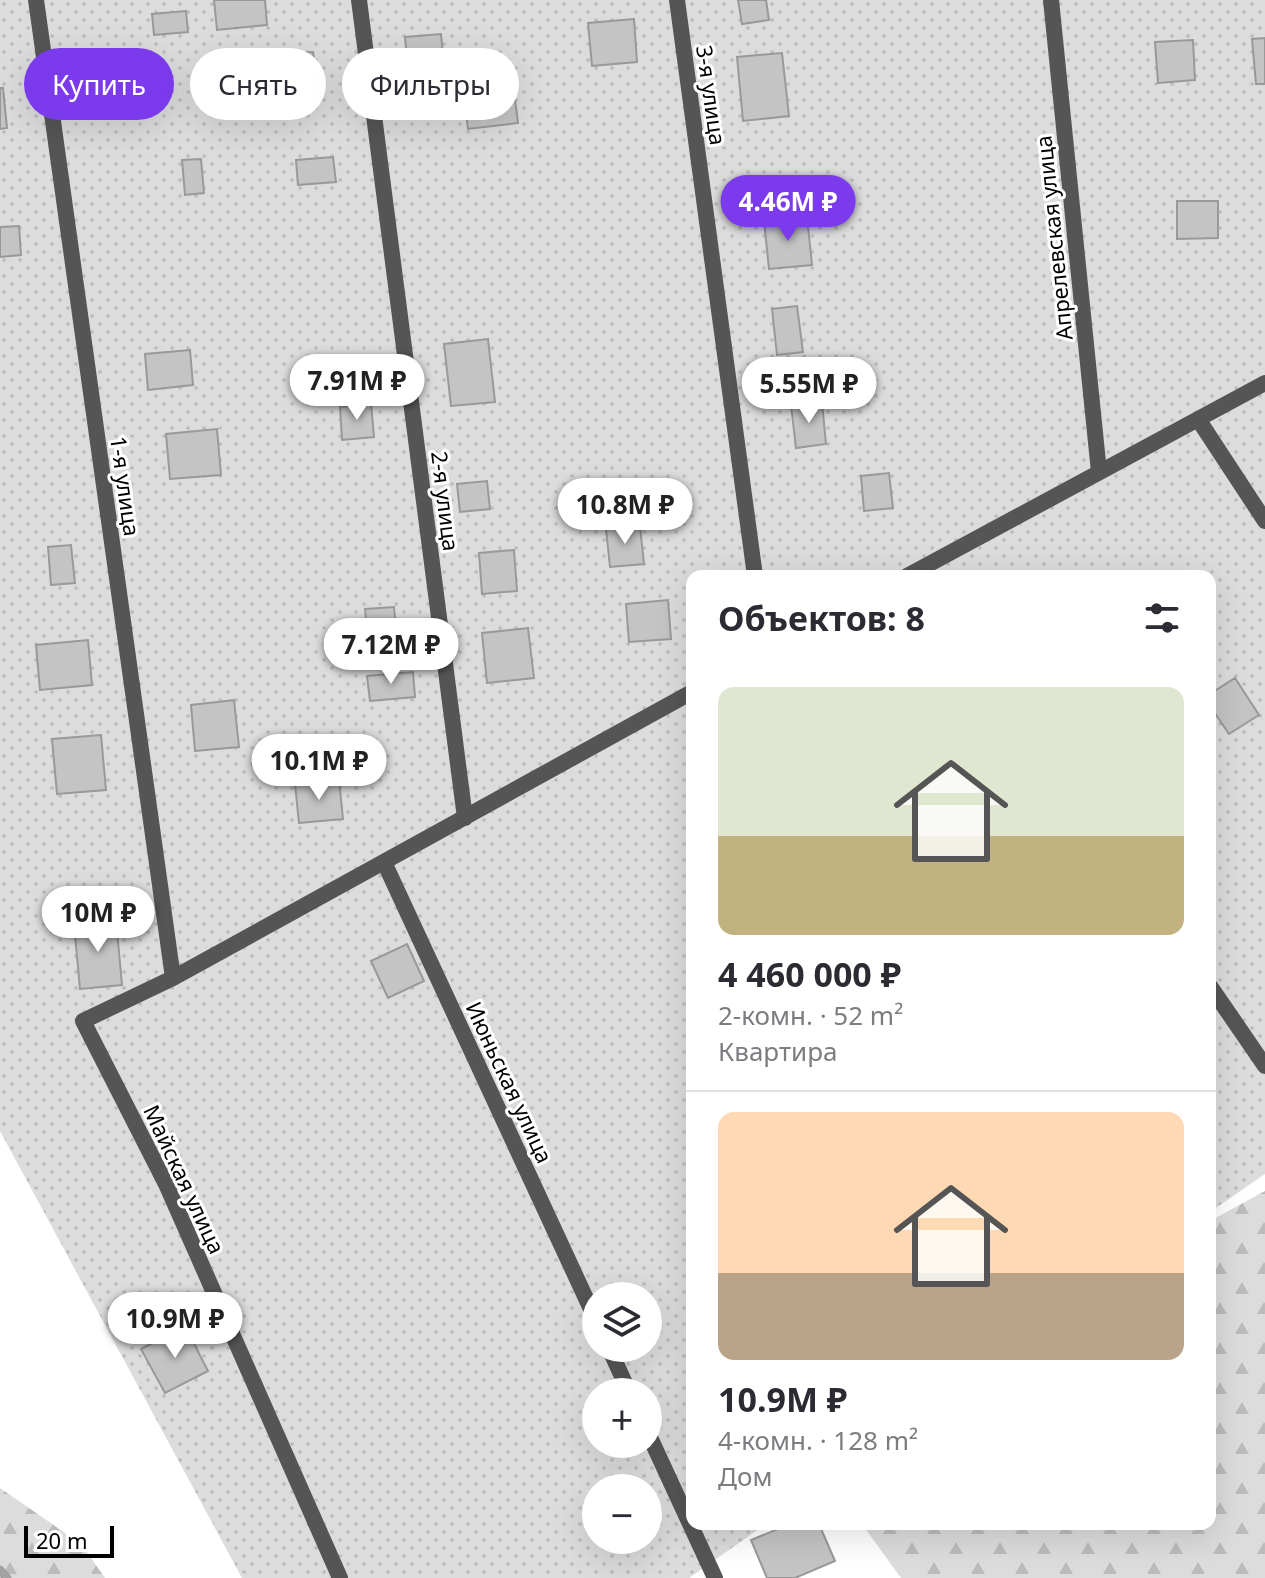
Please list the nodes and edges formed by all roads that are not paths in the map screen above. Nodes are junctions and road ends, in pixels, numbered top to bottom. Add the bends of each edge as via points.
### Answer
1 (36, 0) edge
2 (359, 0) edge
3 (677, 0) edge
4 (1051, 0) edge
5 (1265, 383) edge
6 (1198, 419) junction
7 (1099, 472) junction
8 (1265, 521) edge
9 (754, 570) edge
10 (929, 570) edge
11 (686, 695) edge
12 (465, 818) junction
13 (384, 862) junction
14 (173, 978) junction
15 (1216, 995) edge
16 (1265, 1066) edge
17 (582, 1290) edge
18 (660, 1458) edge
19 (686, 1515) edge
20 (693, 1530) edge
21 (340, 1578) edge
22 (715, 1578) edge

1 - 14 lane, 1-я улица
2 - 12 lane, 2-я улица
3 - 9 lane, 3-я улица
4 - 7 lane, Апрелевская улица
5 - 6 lane
6 - 7 lane
6 - 8 lane
7 - 10 lane
11 - 12 lane
12 - 13 lane
13 - 14 lane
13 - 17 lane, Июньская улица
14 - 21 lane, Майская улица via 83,1021 166,1184
15 - 16 lane
18 - 19 lane
20 - 22 lane

